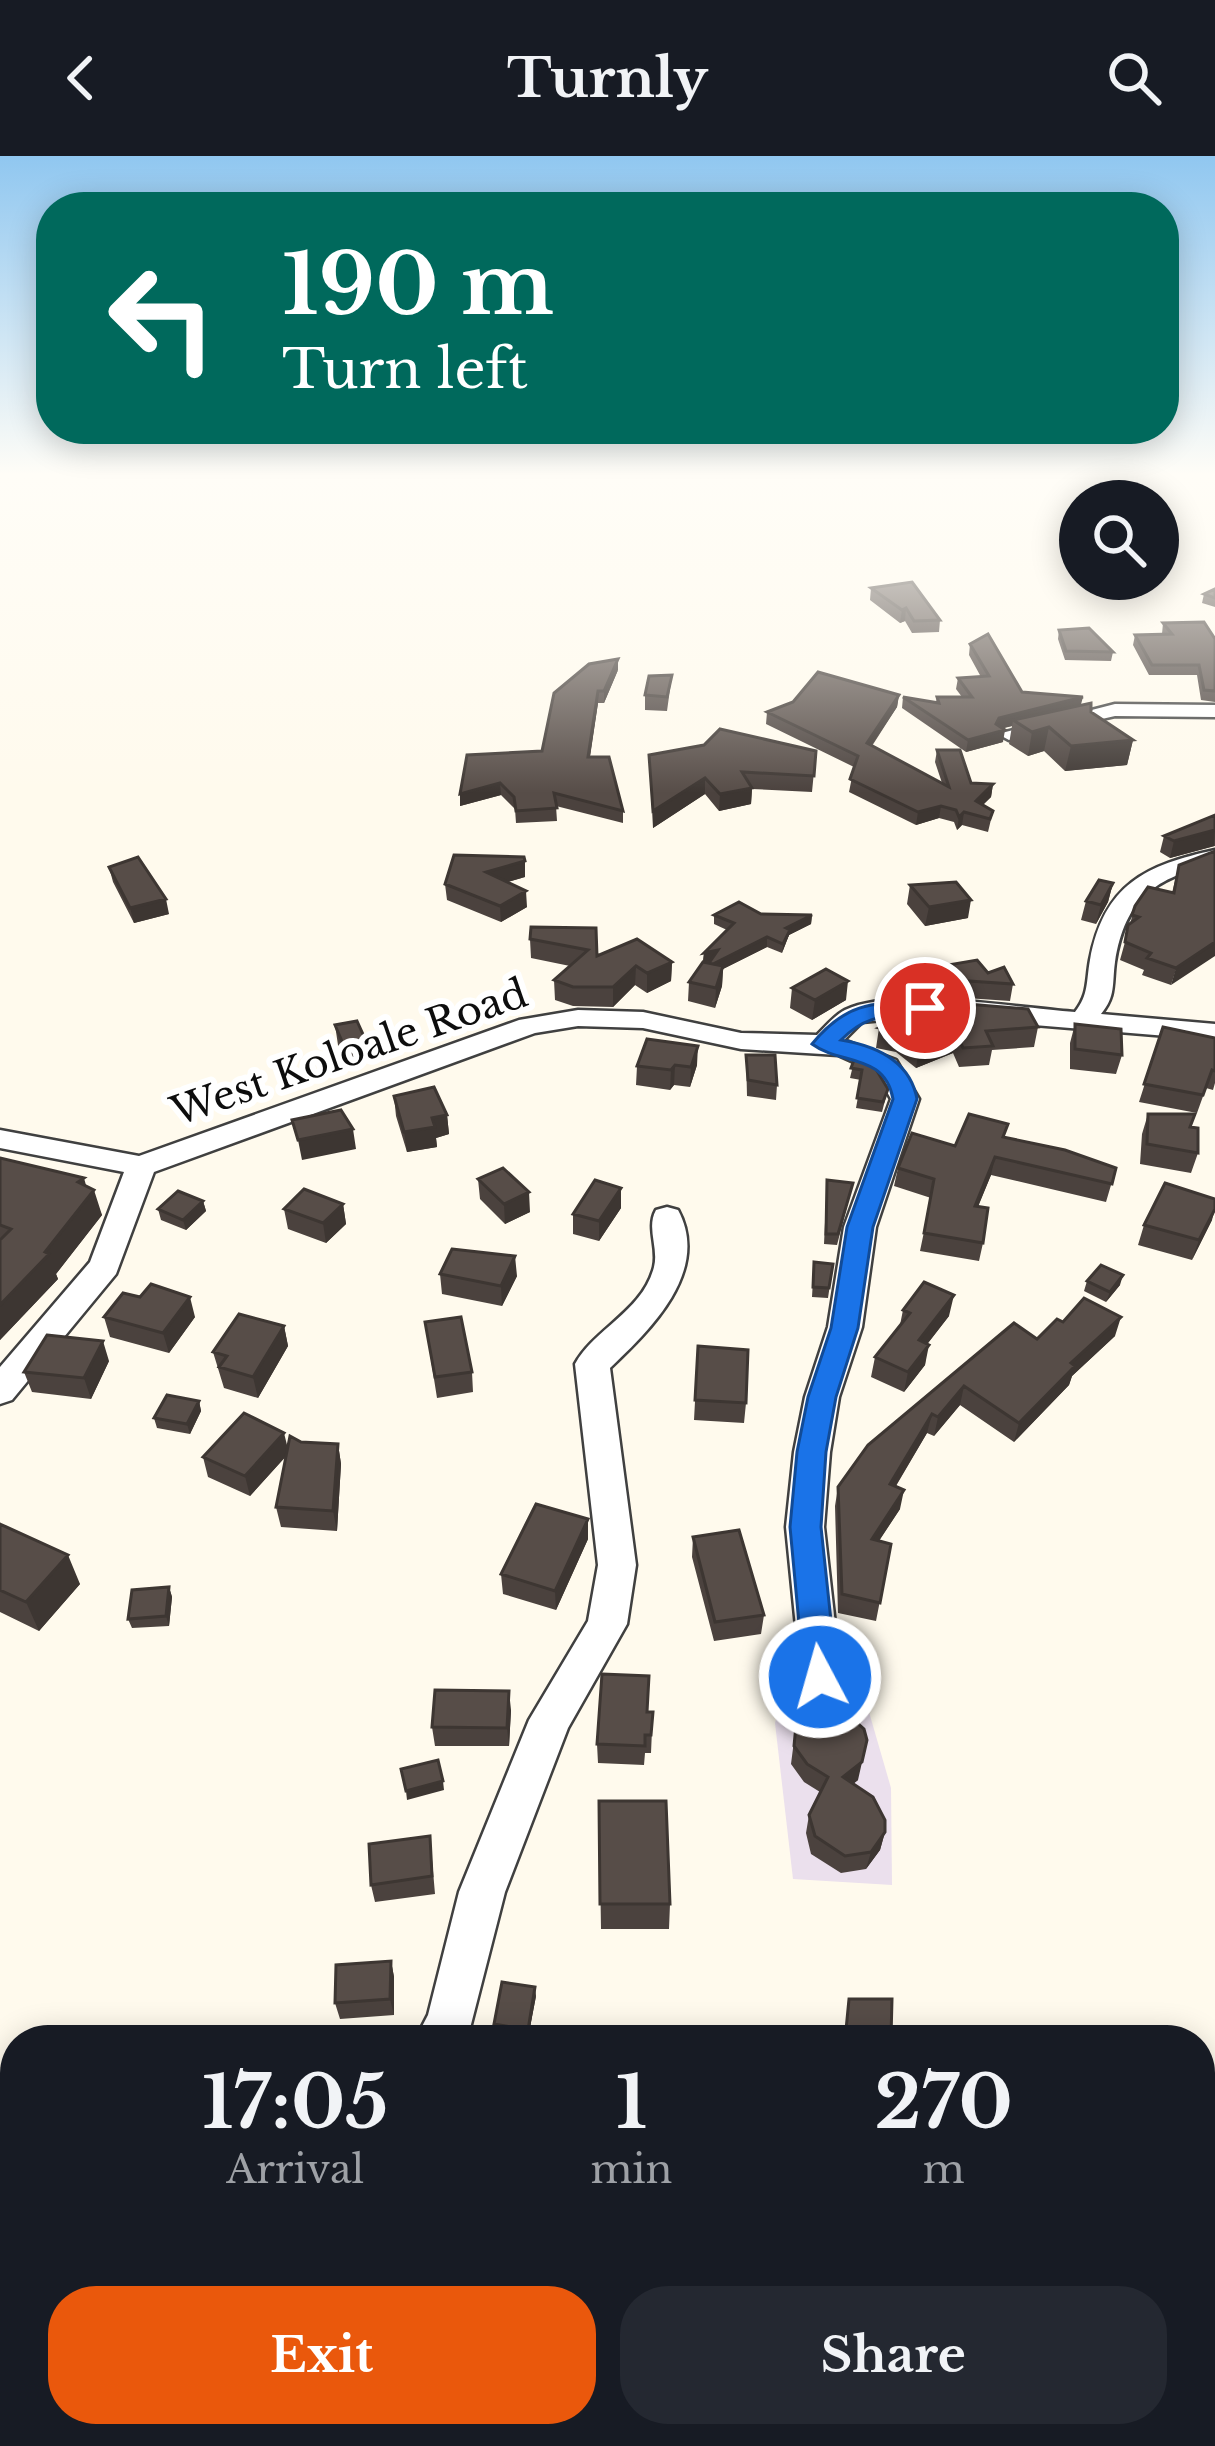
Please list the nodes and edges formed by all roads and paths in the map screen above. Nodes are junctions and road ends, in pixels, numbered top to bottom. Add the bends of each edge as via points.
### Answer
1 (1215, 711) edge
2 (1009, 734) edge
3 (1215, 857) edge
4 (1082, 1021) junction
5 (1215, 1032) edge
6 (824, 1044) junction
7 (0, 1139) edge
8 (141, 1166) junction
9 (667, 1217) dead end
10 (0, 1390) edge
11 (820, 1677) dead end
12 (449, 2025) edge

1 - 2 street via 1114,710
3 - 4 street via 1149,877 1128,902 1108,935 1101,997
4 - 5 street
4 - 6 street via 874,1010 852,1016
6 - 8 street, West Koloale Road via 741,1041 643,1020 529,1026
6 - 11 street, West Koloale Road via 883,1062 902,1081 905,1099 860,1227 812,1452 806,1527
7 - 8 street, West Koloale Road
8 - 10 street via 105,1266
9 - 12 street via 671,1266 643,1317 592,1364 617,1564 607,1624 550,1720 482,1892

